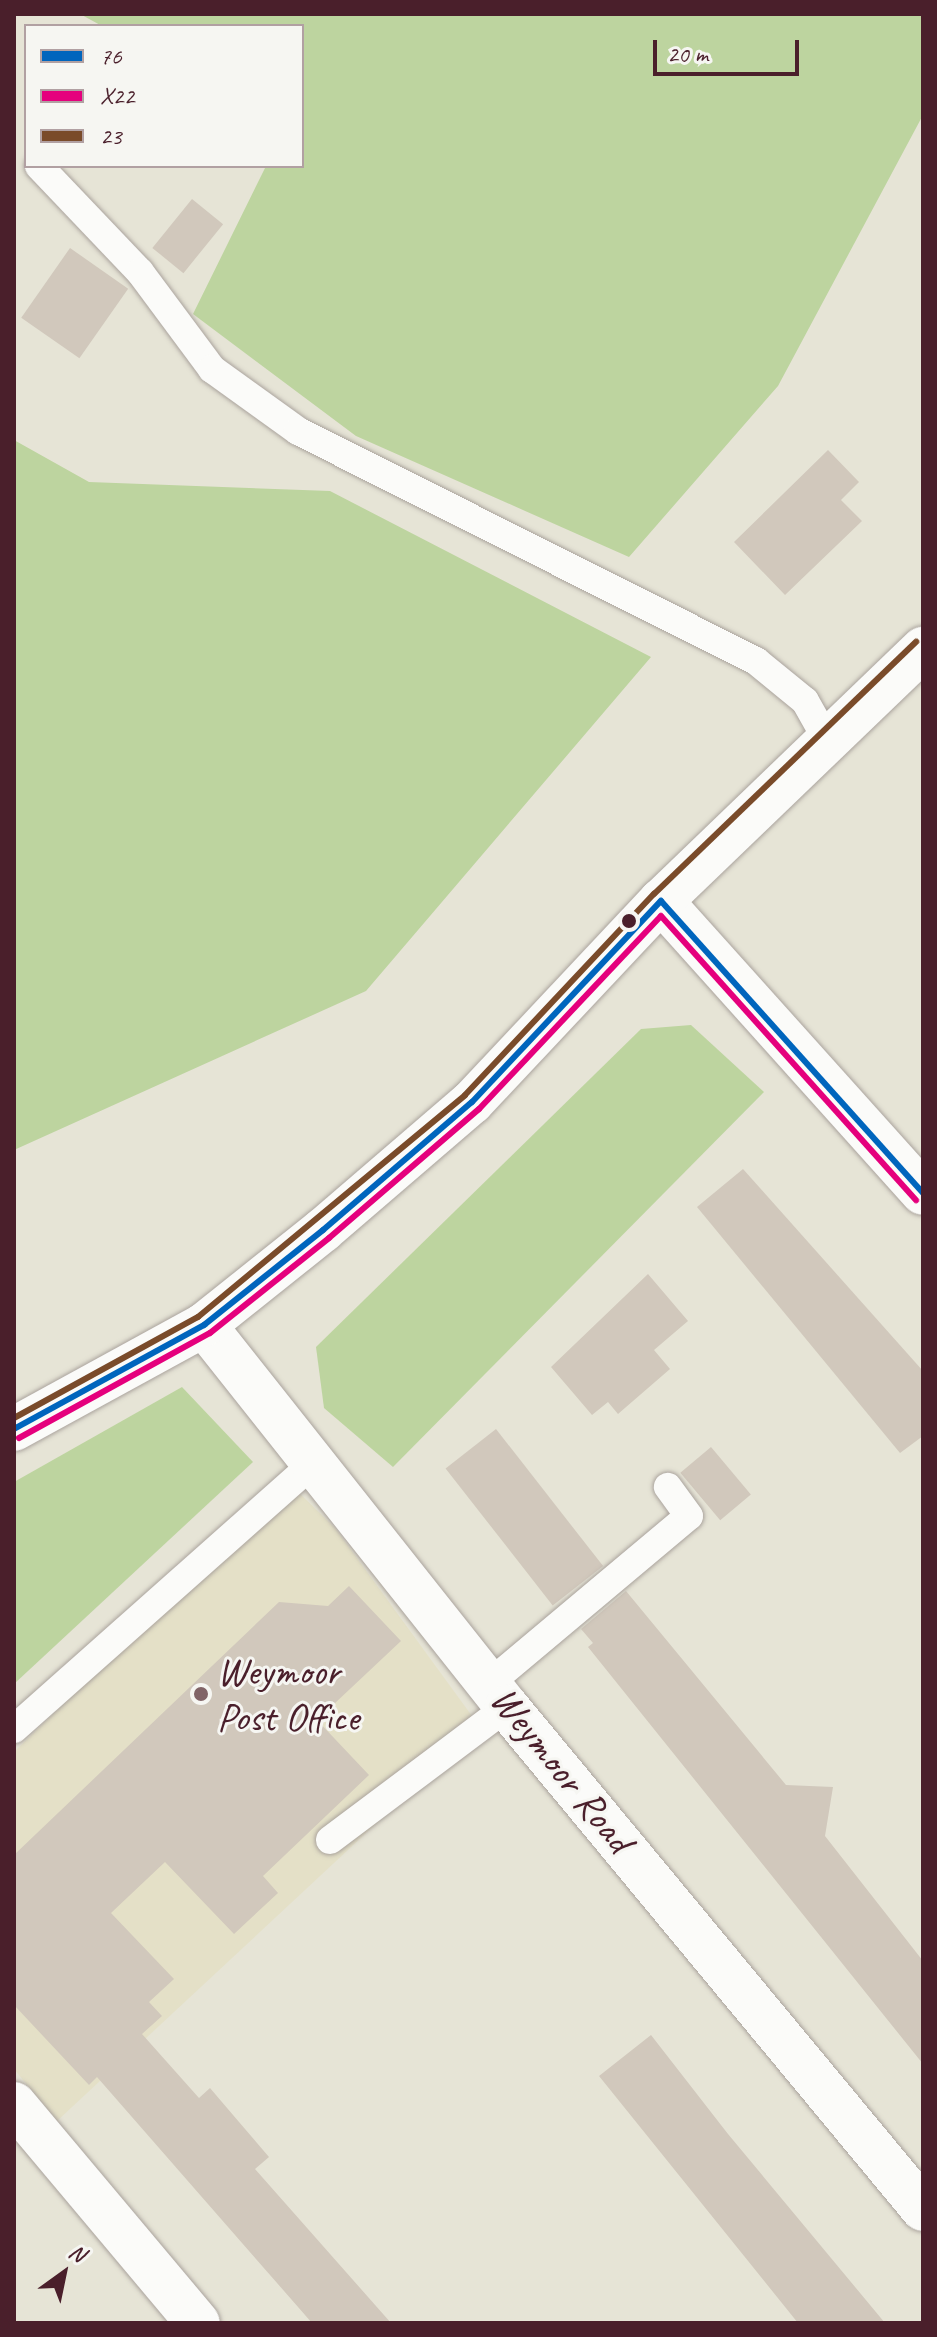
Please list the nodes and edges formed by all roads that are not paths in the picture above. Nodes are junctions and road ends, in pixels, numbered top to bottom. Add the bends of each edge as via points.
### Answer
1 (40, 168) edge
2 (923, 649) edge
3 (827, 740) junction
4 (661, 901) junction
5 (923, 1193) edge
6 (204, 1325) junction
7 (14, 1429) edge
8 (317, 1460) junction
9 (668, 1487) dead end
10 (499, 1694) junction
11 (14, 1729) edge
12 (330, 1840) dead end
13 (14, 2104) edge
14 (923, 2209) edge
15 (198, 2323) edge

1 - 3 lane via 140,272 212,369 298,431 756,661 805,701
2 - 3 street
3 - 4 street
4 - 5 street
4 - 6 street via 472,1102
6 - 7 street
6 - 8 street, Weymoor Road
8 - 10 street, Weymoor Road
8 - 11 lane
9 - 10 lane via 689,1516
10 - 12 lane
10 - 14 street, Weymoor Road
13 - 15 street

